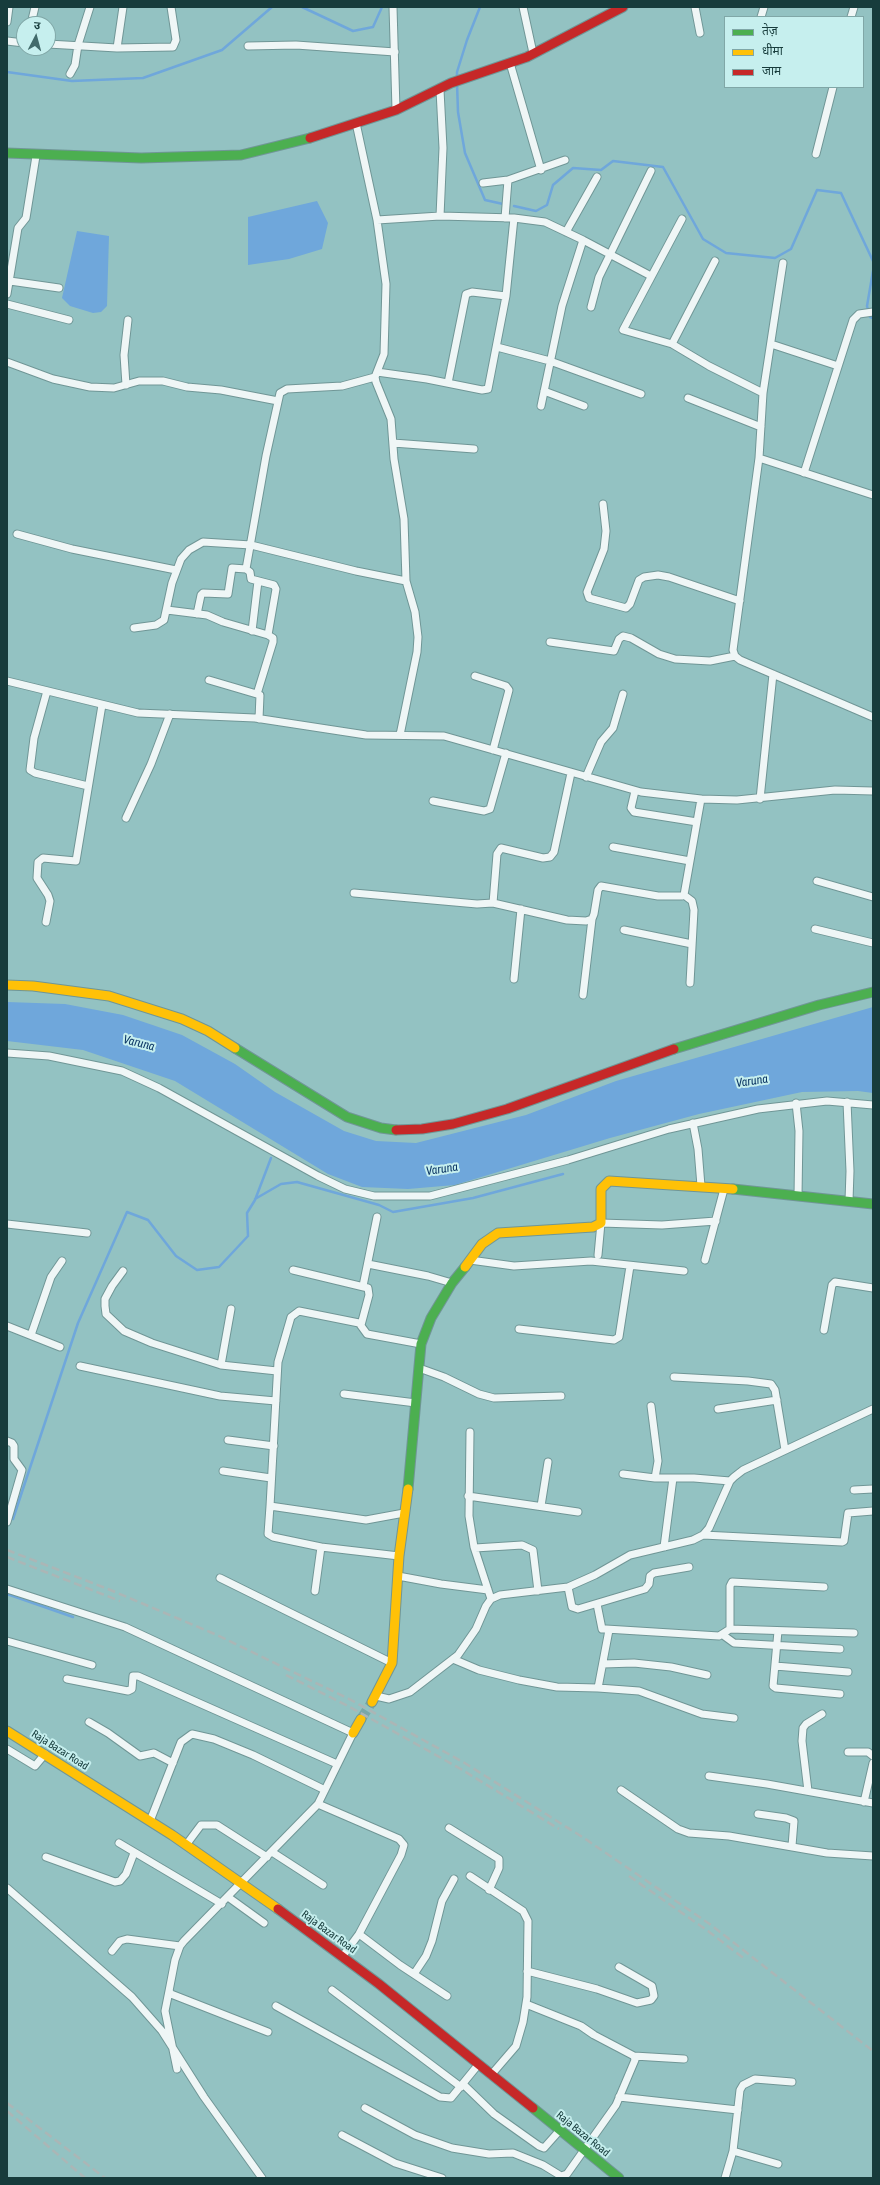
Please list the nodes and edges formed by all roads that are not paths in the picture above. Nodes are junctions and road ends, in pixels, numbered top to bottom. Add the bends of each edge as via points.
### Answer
1 (9, 7) edge
2 (90, 7) edge
3 (123, 7) edge
4 (171, 7) edge
5 (393, 7) edge
6 (523, 7) edge
7 (623, 7) edge
8 (695, 7) edge
9 (7, 18) edge
10 (700, 33) dead end
11 (56, 44) edge
12 (78, 45) junction
13 (248, 46) dead end
14 (117, 48) junction
15 (395, 52) junction
16 (533, 53) junction
17 (510, 62) junction
18 (70, 74) dead end
19 (833, 88) edge
20 (440, 90) junction
21 (396, 110) junction
22 (356, 123) junction
23 (7, 154) edge
24 (816, 154) dead end
25 (36, 156) junction
26 (565, 160) dead end
27 (541, 170) junction
28 (651, 171) dead end
29 (597, 177) dead end
30 (508, 180) junction
31 (483, 183) dead end
32 (440, 216) junction
33 (505, 218) junction
34 (514, 218) junction
35 (682, 219) dead end
36 (378, 220) junction
37 (566, 232) junction
38 (583, 240) junction
39 (610, 255) junction
40 (715, 261) dead end
41 (783, 263) dead end
42 (651, 276) junction
43 (9, 278) edge
44 (59, 288) dead end
45 (7, 294) edge
46 (506, 296) junction
47 (7, 304) edge
48 (591, 307) dead end
49 (870, 312) edge
50 (69, 320) dead end
51 (128, 320) dead end
52 (672, 344) junction
53 (771, 344) junction
54 (497, 347) junction
55 (550, 361) junction
56 (7, 362) edge
57 (838, 366) junction
58 (376, 374) junction
59 (448, 383) junction
60 (126, 385) junction
61 (544, 392) junction
62 (764, 393) junction
63 (641, 394) dead end
64 (688, 398) dead end
65 (278, 401) junction
66 (541, 406) dead end
67 (584, 406) dead end
68 (761, 427) junction
69 (393, 443) junction
70 (474, 448) dead end
71 (759, 458) junction
72 (804, 473) junction
73 (873, 495) edge
74 (603, 504) dead end
75 (17, 534) dead end
76 (251, 545) junction
77 (176, 570) junction
78 (246, 570) junction
79 (258, 581) junction
80 (406, 581) junction
81 (740, 601) junction
82 (167, 610) junction
83 (197, 614) junction
84 (134, 628) dead end
85 (252, 631) junction
86 (268, 635) junction
87 (550, 642) dead end
88 (735, 656) junction
89 (773, 674) junction
90 (475, 676) dead end
91 (209, 680) dead end
92 (7, 681) edge
93 (47, 691) junction
94 (257, 694) junction
95 (623, 694) dead end
96 (102, 705) junction
97 (170, 714) junction
98 (873, 717) edge
99 (259, 719) junction
100 (400, 735) junction
101 (493, 750) junction
102 (506, 754) junction
103 (571, 773) junction
104 (586, 777) junction
105 (88, 786) junction
106 (635, 791) junction
107 (873, 791) edge
108 (701, 799) junction
109 (760, 799) junction
110 (433, 801) dead end
111 (126, 818) dead end
112 (697, 822) junction
113 (613, 847) dead end
114 (690, 861) junction
115 (817, 881) dead end
116 (354, 893) dead end
117 (684, 895) junction
118 (873, 897) edge
119 (493, 903) junction
120 (521, 909) junction
121 (592, 919) junction
122 (46, 922) dead end
123 (816, 929) dead end
124 (624, 930) dead end
125 (873, 943) edge
126 (692, 944) junction
127 (514, 979) dead end
128 (690, 983) dead end
129 (7, 985) edge
130 (873, 992) edge
131 (584, 994) dead end
132 (7, 1053) edge
133 (847, 1102) junction
134 (796, 1103) junction
135 (873, 1105) edge
136 (693, 1123) junction
137 (701, 1186) junction
138 (724, 1189) junction
139 (798, 1196) junction
140 (849, 1201) junction
141 (873, 1204) edge
142 (377, 1218) dead end
143 (716, 1221) junction
144 (601, 1223) junction
145 (7, 1224) edge
146 (87, 1233) dead end
147 (598, 1255) dead end
148 (470, 1260) junction
149 (704, 1260) dead end
150 (62, 1261) dead end
151 (368, 1264) junction
152 (630, 1266) junction
153 (293, 1270) dead end
154 (123, 1271) dead end
155 (684, 1271) dead end
156 (452, 1283) junction
157 (363, 1286) junction
158 (873, 1288) edge
159 (231, 1309) dead end
160 (362, 1325) junction
161 (7, 1326) edge
162 (519, 1329) dead end
163 (824, 1330) dead end
164 (31, 1335) junction
165 (421, 1344) junction
166 (60, 1347) dead end
167 (222, 1365) junction
168 (80, 1366) dead end
169 (419, 1368) junction
170 (277, 1371) junction
171 (674, 1377) dead end
172 (344, 1394) dead end
173 (561, 1396) dead end
174 (777, 1400) junction
175 (276, 1401) junction
176 (416, 1403) junction
177 (651, 1406) dead end
178 (718, 1409) dead end
179 (873, 1409) edge
180 (470, 1432) dead end
181 (228, 1440) dead end
182 (7, 1441) edge
183 (274, 1446) junction
184 (785, 1450) junction
185 (548, 1462) dead end
186 (223, 1471) dead end
187 (623, 1474) dead end
188 (271, 1478) junction
189 (655, 1478) junction
190 (672, 1478) junction
191 (730, 1481) junction
192 (873, 1489) edge
193 (854, 1490) dead end
194 (468, 1496) junction
195 (270, 1506) junction
196 (541, 1506) junction
197 (873, 1511) edge
198 (578, 1512) dead end
199 (404, 1513) junction
200 (7, 1522) edge
201 (703, 1535) junction
202 (320, 1547) junction
203 (664, 1547) junction
204 (475, 1548) junction
205 (399, 1556) junction
206 (689, 1567) dead end
207 (398, 1576) junction
208 (220, 1578) dead end
209 (568, 1587) junction
210 (824, 1587) dead end
211 (7, 1589) edge
212 (488, 1590) junction
213 (315, 1591) dead end
214 (538, 1591) junction
215 (491, 1599) junction
216 (597, 1604) junction
217 (730, 1629) junction
218 (609, 1630) junction
219 (778, 1631) junction
220 (854, 1633) dead end
221 (723, 1635) junction
222 (7, 1641) edge
223 (777, 1645) junction
224 (840, 1649) dead end
225 (453, 1659) junction
226 (392, 1663) junction
227 (92, 1664) dead end
228 (603, 1664) junction
229 (774, 1666) junction
230 (848, 1672) dead end
231 (707, 1675) dead end
232 (67, 1679) dead end
233 (598, 1688) junction
234 (840, 1694) dead end
235 (374, 1699) joint
236 (822, 1714) dead end
237 (734, 1718) dead end
238 (361, 1719) tunnel mouth
239 (89, 1722) dead end
240 (7, 1731) edge
241 (353, 1733) junction
242 (7, 1749) edge
243 (848, 1752) dead end
244 (45, 1754) junction
245 (873, 1756) edge
246 (873, 1763) edge
247 (173, 1764) junction
248 (338, 1764) junction
249 (872, 1773) edge
250 (709, 1776) dead end
251 (325, 1790) junction
252 (621, 1790) dead end
253 (808, 1792) junction
254 (864, 1802) junction
255 (873, 1803) edge
256 (318, 1804) junction
257 (758, 1814) dead end
258 (150, 1821) junction
259 (449, 1828) dead end
260 (119, 1843) dead end
261 (186, 1845) junction
262 (792, 1846) junction
263 (134, 1853) junction
264 (270, 1855) junction
265 (873, 1856) edge
266 (46, 1857) dead end
267 (470, 1876) dead end
268 (454, 1880) dead end
269 (242, 1884) junction
270 (323, 1885) dead end
271 (7, 1888) edge
272 (489, 1890) junction
273 (228, 1897) junction
274 (222, 1904) junction
275 (264, 1923) dead end
276 (359, 1934) junction
277 (180, 1946) junction
278 (112, 1951) dead end
279 (342, 1957) junction
280 (619, 1967) dead end
281 (527, 1971) junction
282 (414, 1974) junction
283 (332, 1990) dead end
284 (169, 1991) junction
285 (447, 1996) dead end
286 (526, 2004) junction
287 (276, 2006) dead end
288 (268, 2032) dead end
289 (172, 2048) junction
290 (634, 2056) junction
291 (684, 2059) dead end
292 (478, 2065) junction
293 (177, 2069) dead end
294 (491, 2076) junction
295 (792, 2082) dead end
296 (462, 2086) junction
297 (619, 2097) junction
298 (365, 2108) dead end
299 (738, 2110) junction
300 (560, 2130) junction
301 (342, 2135) dead end
302 (584, 2150) junction
303 (733, 2151) junction
304 (778, 2164) dead end
305 (614, 2176) edge
306 (262, 2178) edge
307 (442, 2178) edge
308 (725, 2178) edge

1 - 9 street
2 - 12 street
3 - 14 street
4 - 14 street via 175,46
5 - 15 street
6 - 16 street
7 - 16 street
8 - 10 street
11 - 12 street
12 - 14 street
12 - 18 street via 75,65
13 - 15 street via 288,45
15 - 21 street
16 - 17 street
17 - 20 street via 451,83
17 - 27 street
19 - 24 street
20 - 21 street
20 - 32 street via 443,148
21 - 22 street
22 - 25 street via 312,138 240,155 142,158
22 - 36 street
23 - 25 street
25 - 43 street via 26,218 19,225
26 - 27 street
27 - 30 street
28 - 39 street
29 - 37 street
30 - 31 street
30 - 33 street
32 - 33 street
32 - 36 street
33 - 34 street
34 - 37 street via 537,220
34 - 46 street
35 - 42 street
36 - 58 street via 386,284 384,354
37 - 38 street
38 - 39 street
38 - 55 street via 562,306
39 - 42 street
39 - 48 street via 599,277
40 - 52 street
41 - 53 street
42 - 52 street via 623,330
43 - 44 street
43 - 45 street
46 - 54 street
46 - 59 street via 472,292 466,294
47 - 50 street
49 - 57 street via 859,314 853,320
51 - 60 street via 124,355
52 - 62 street via 709,366
53 - 57 street
53 - 62 street
54 - 55 street
54 - 59 street via 488,389
55 - 61 street
55 - 63 street
56 - 60 street via 69,383 102,388
57 - 72 street
58 - 59 street
58 - 65 street via 342,386 287,389 280,393
58 - 69 street via 376,382 391,419
60 - 65 street via 140,381 163,381
61 - 66 street
61 - 67 street
62 - 68 street
64 - 68 street
65 - 76 street
68 - 71 street
69 - 70 street
69 - 80 street via 404,519
71 - 72 street
71 - 81 street
72 - 73 street
74 - 81 street via 606,531 604,549 587,592 589,598 626,608 639,580 644,576 658,575
75 - 77 street via 72,549
76 - 77 street via 203,542 189,550
76 - 78 street
76 - 80 street
77 - 82 street
78 - 79 street via 250,572 251,579
78 - 83 street via 232,568 228,594 200,595
79 - 85 street
79 - 86 street via 274,585 276,589
80 - 100 street via 415,612 418,637
81 - 88 street via 733,650
82 - 83 street
82 - 84 street via 161,623
83 - 85 street
85 - 86 street
86 - 94 street via 273,638 273,642
87 - 88 street via 614,651 618,639 623,636 675,659 710,661
88 - 89 street
89 - 98 street
89 - 109 street
90 - 101 street via 506,686 509,690
91 - 94 street
92 - 93 street
93 - 96 street
93 - 105 street via 34,738 30,770
94 - 99 street via 261,697
95 - 104 street via 613,728 601,742
96 - 97 street via 138,713
96 - 105 street
97 - 99 street
97 - 111 street
99 - 100 street via 366,735
100 - 101 street via 444,736
101 - 102 street
102 - 103 street
102 - 110 street via 490,809
103 - 104 street
103 - 119 street via 554,852 544,858 501,848 497,854
104 - 106 street
105 - 122 street via 76,861 43,858 38,862 36,878 50,901
106 - 108 street
106 - 112 street via 631,808 634,812
107 - 109 street via 842,789
108 - 109 street
108 - 112 street
112 - 114 street
113 - 114 street
114 - 117 street
115 - 118 street
116 - 119 street via 477,904
117 - 121 street via 658,896 601,886
117 - 126 street via 693,904
119 - 120 street
120 - 121 street via 567,920
120 - 127 street
121 - 131 street
123 - 125 street
124 - 126 street
126 - 128 street
129 - 130 street via 55,988 109,996 182,1019 208,1032 347,1117 381,1128 399,1130 453,1124 507,1109 668,1051 819,1005
132 - 136 street via 49,1056 122,1071 159,1088 318,1176 345,1189 374,1196 430,1196 568,1160
133 - 134 street
133 - 135 street
133 - 140 street
134 - 136 street
134 - 139 street via 799,1131
136 - 137 street
137 - 138 street
137 - 144 street via 609,1181 601,1189
138 - 139 street
138 - 143 street
139 - 140 street
140 - 141 street
142 - 151 street
143 - 144 street via 662,1225
143 - 149 street
144 - 147 street
144 - 148 street via 592,1227 498,1233 482,1244
145 - 146 street
148 - 152 street via 514,1266 591,1261
148 - 156 street
150 - 164 street via 50,1277
151 - 156 street
151 - 157 street
152 - 155 street
152 - 162 street via 619,1337 614,1340
153 - 157 street
154 - 167 street via 106,1299 106,1314 111,1319 124,1331 152,1343
156 - 165 street
157 - 160 street via 369,1290 369,1295
158 - 163 street via 835,1282 832,1285
159 - 167 street
160 - 165 street via 367,1334
160 - 170 street via 302,1311 295,1313 291,1318
161 - 164 street
164 - 166 street
165 - 169 street
167 - 170 street
168 - 175 street via 220,1396
169 - 173 street via 494,1398
169 - 176 street
170 - 175 street
171 - 174 street via 771,1384
172 - 176 street
174 - 178 street
174 - 184 street
175 - 183 street
176 - 199 street
177 - 189 street via 658,1461
179 - 184 street
180 - 194 street
181 - 183 street
182 - 200 street via 13,1444 14,1459 22,1470
183 - 188 street
184 - 191 street via 743,1470
185 - 196 street
186 - 188 street
187 - 189 street
188 - 195 street
189 - 190 street
190 - 191 street
190 - 203 street
191 - 201 street via 709,1528
192 - 193 street
194 - 196 street
194 - 204 street
195 - 199 street via 366,1520
195 - 202 street via 268,1534
196 - 198 street
197 - 201 street via 847,1514 842,1542
199 - 205 street
201 - 203 street
202 - 205 street
202 - 213 street
203 - 209 street via 630,1555
204 - 212 street
204 - 214 street via 522,1545 533,1550
205 - 207 street
206 - 216 street via 654,1573 650,1576 645,1589
207 - 212 street
207 - 226 street
208 - 226 street
209 - 214 street
209 - 216 street via 572,1607 575,1609
210 - 217 street via 732,1582
211 - 241 street via 125,1627
212 - 215 street
214 - 215 street via 500,1595
215 - 225 street via 469,1641
216 - 218 street via 602,1629
217 - 219 street
217 - 221 street
218 - 221 street
218 - 228 street
219 - 220 street
219 - 223 street
221 - 223 street via 734,1643
222 - 227 street
223 - 224 street
223 - 229 street
225 - 233 street via 479,1670 519,1680 557,1687
225 - 235 street via 410,1692 389,1699
226 - 235 street
228 - 231 street via 671,1667
228 - 233 street
229 - 230 street
229 - 234 street via 773,1683 776,1688
232 - 248 street via 128,1691 132,1689 133,1676 138,1676
233 - 237 street via 639,1691 702,1714
236 - 253 street via 803,1728 802,1741
238 - 241 street
239 - 247 street via 140,1756 154,1753
240 - 244 street, Raja Bazar Road
241 - 248 street
242 - 244 street via 35,1766
243 - 245 street via 868,1752
244 - 258 street, Raja Bazar Road
246 - 249 street
247 - 251 street via 181,1742 186,1736 200,1735 253,1755
247 - 258 street
248 - 251 street
249 - 254 street
250 - 253 street
251 - 256 street
252 - 262 street via 686,1832
253 - 254 street
254 - 255 street
256 - 264 street
256 - 276 street via 404,1844 401,1856
257 - 262 street via 794,1821
258 - 261 street, Raja Bazar Road
259 - 272 street via 499,1859 499,1868
260 - 263 street
261 - 264 street via 201,1825 217,1825
261 - 269 street, Raja Bazar Road
262 - 265 street via 827,1853
263 - 266 street via 126,1874 120,1881 115,1882
263 - 274 street
264 - 269 street
264 - 270 street
267 - 272 street
268 - 282 street via 442,1901 426,1956
269 - 273 street
269 - 279 street, Raja Bazar Road
271 - 289 street via 132,1997 162,2031
272 - 281 street via 526,1915
273 - 274 street
273 - 275 street
274 - 277 street
276 - 279 street
276 - 282 street
277 - 278 street via 127,1939 120,1941
277 - 284 street
279 - 292 street, Raja Bazar Road
280 - 281 street via 652,1986 654,1996 651,2000 637,2003
281 - 286 street
282 - 285 street
283 - 296 street
284 - 288 street via 180,1999
284 - 289 street via 165,2011
286 - 290 street via 581,2026
286 - 294 street via 516,2046
287 - 296 street via 440,2097 452,2098
289 - 293 street
289 - 306 street
290 - 291 street
290 - 297 street via 635,2060
292 - 294 street, Raja Bazar Road
292 - 296 street
294 - 300 street, Raja Bazar Road
295 - 299 street via 765,2079 746,2082 740,2090
296 - 300 street via 494,2114 539,2146 544,2148
297 - 299 street
297 - 302 street
298 - 302 street via 415,2135 452,2148 489,2154 513,2153 561,2176 567,2174
299 - 303 street
300 - 302 street, Raja Bazar Road
301 - 307 street via 395,2163
302 - 305 street, Raja Bazar Road
303 - 304 street
303 - 308 street

